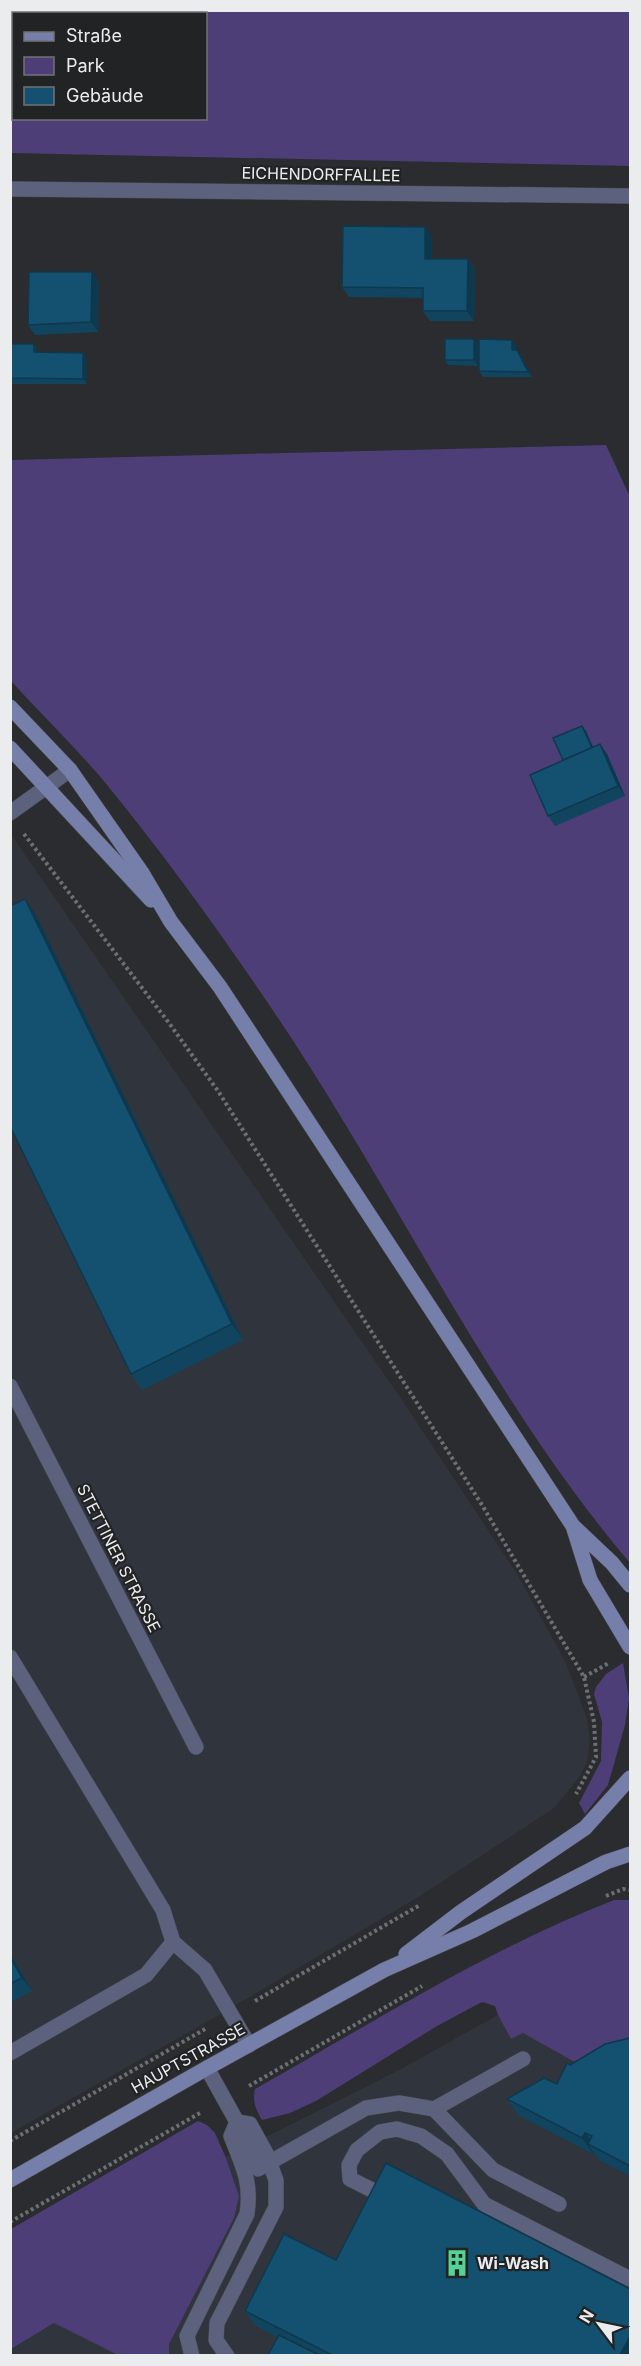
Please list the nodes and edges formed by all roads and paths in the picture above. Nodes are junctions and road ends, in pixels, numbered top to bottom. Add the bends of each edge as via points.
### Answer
1 (10, 189) edge
2 (630, 196) edge
3 (10, 707) edge
4 (10, 748) edge
5 (70, 770) junction
6 (46, 788) junction
7 (14, 820) edge
8 (171, 922) junction
9 (10, 1386) edge
10 (573, 1526) junction
11 (630, 1586) edge
12 (630, 1647) edge
13 (10, 1658) edge
14 (196, 1747) dead end
15 (630, 1778) edge
16 (575, 1795) dead end
17 (630, 1854) edge
18 (630, 1890) edge
19 (601, 1898) dead end
20 (426, 1902) dead end
21 (173, 1942) junction
22 (384, 1970) junction
23 (430, 1981) dead end
24 (232, 2014) junction
25 (249, 2045) junction
26 (10, 2054) edge
27 (523, 2059) dead end
28 (207, 2068) junction
29 (225, 2100) junction
30 (434, 2109) junction
31 (237, 2122) junction
32 (10, 2141) edge
33 (270, 2163) junction
34 (10, 2180) edge
35 (388, 2198) edge
36 (559, 2204) dead end
37 (10, 2222) edge
38 (630, 2279) edge
39 (192, 2355) edge
40 (227, 2355) edge

1 - 2 street, EICHENDORFFALLEE
3 - 5 street
4 - 6 street
5 - 6 street
5 - 8 street
6 - 7 street
6 - 8 street
7 - 16 path via 218,1092 476,1495 584,1677 594,1722 596,1757
8 - 10 street via 220,987
9 - 14 street, STETTINER STRASSE
10 - 11 street
10 - 12 street via 590,1580
13 - 21 street via 163,1910
15 - 22 street, HAUPTSTRASSE via 585,1828
17 - 22 street, HAUPTSTRASSE via 606,1862 472,1931
18 - 19 path via 622,1889
20 - 24 path
21 - 24 street via 205,1970
21 - 26 street via 146,1975
22 - 25 street, HAUPTSTRASSE
23 - 29 path
24 - 25 street
24 - 32 path
25 - 28 street, HAUPTSTRASSE
27 - 30 street
28 - 29 street
28 - 34 street, HAUPTSTRASSE
29 - 31 street
29 - 37 path
30 - 33 street via 399,2103 366,2108
30 - 36 street via 493,2170
31 - 33 street via 258,2169
31 - 39 street via 231,2136 246,2174 250,2193 248,2214 187,2336
33 - 40 street via 276,2180 276,2207 218,2323 216,2340
35 - 38 street via 350,2179 349,2165 357,2150 380,2132 397,2129 421,2136 447,2154 484,2204

